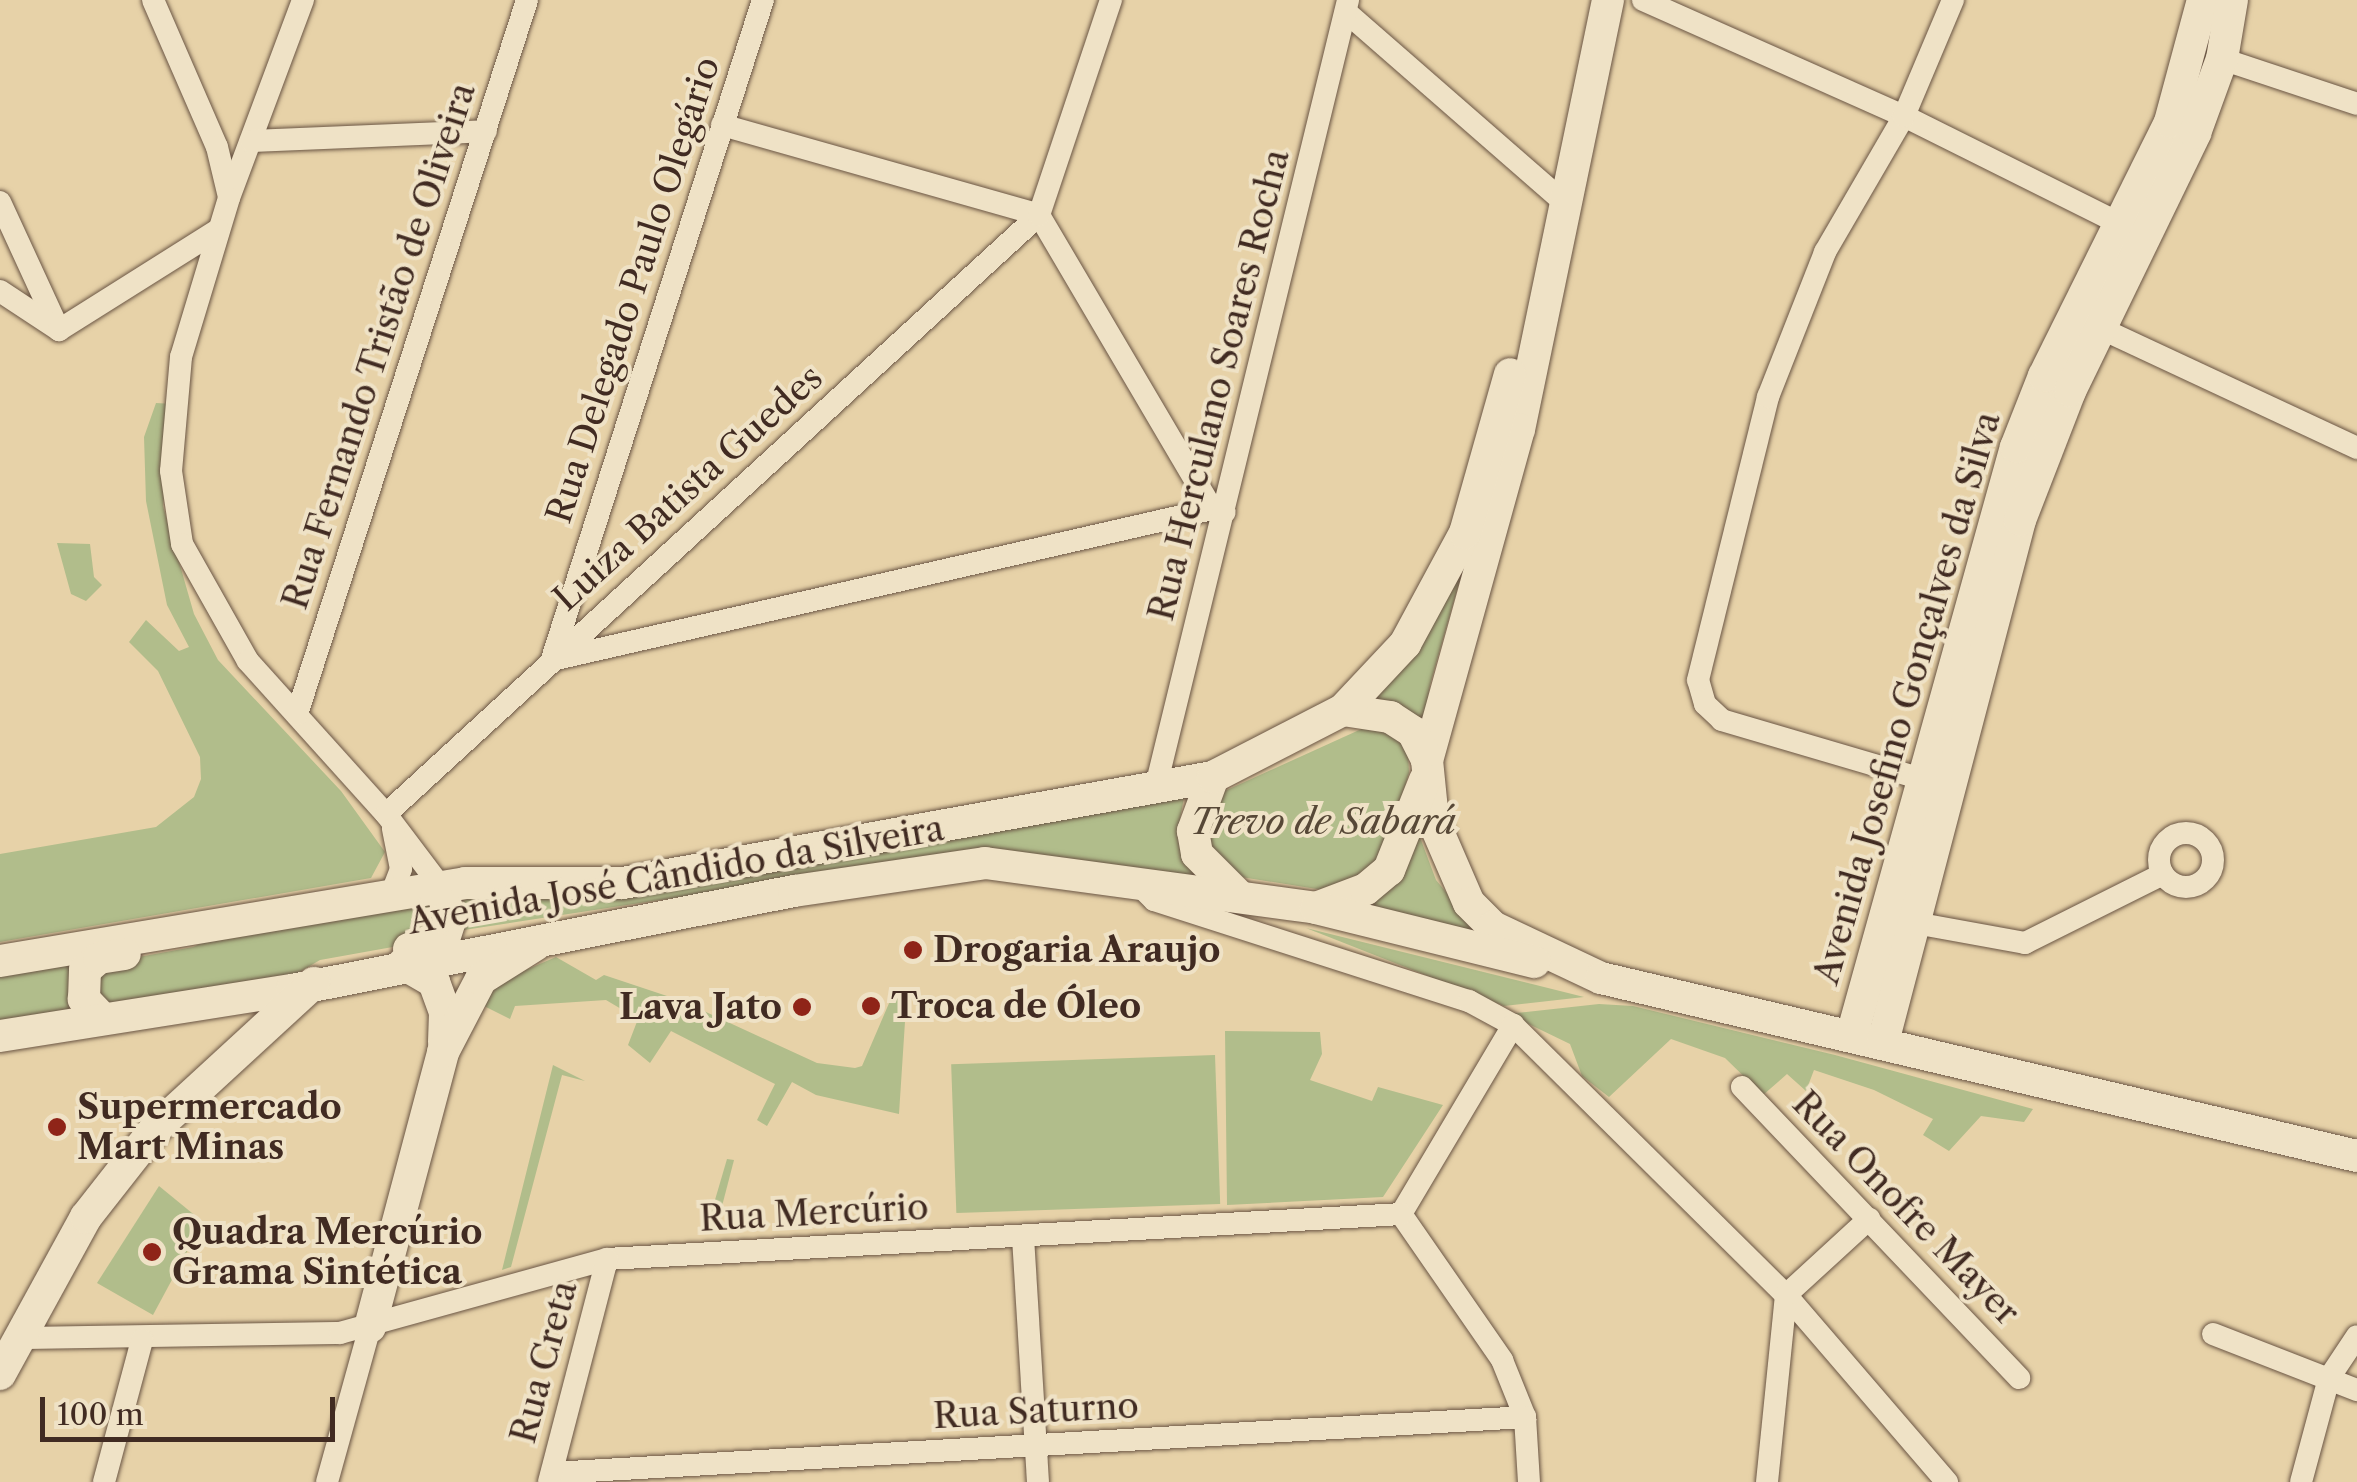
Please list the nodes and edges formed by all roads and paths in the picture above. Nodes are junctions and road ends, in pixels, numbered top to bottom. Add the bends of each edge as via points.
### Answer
1 (153, 0) edge
2 (303, 0) edge
3 (527, 0) edge
4 (763, 0) edge
5 (1111, 0) edge
6 (1608, 0) edge
7 (1643, 0) edge
8 (1953, 0) edge
9 (2203, 0) edge
10 (2232, 0) edge
11 (1347, 6) edge
12 (2222, 59) junction
13 (2357, 104) edge
14 (1904, 116) junction
15 (722, 125) junction
16 (486, 131) junction
17 (251, 141) junction
18 (229, 198) junction
19 (0, 202) edge
20 (1564, 202) junction
21 (1039, 215) junction
22 (218, 230) junction
23 (2132, 230) junction
24 (1548, 277) junction
25 (0, 290) edge
26 (2100, 328) junction
27 (59, 330) junction
28 (2357, 448) edge
29 (1218, 511) junction
30 (552, 660) junction
31 (1343, 710) junction
32 (298, 714) junction
33 (1427, 765) junction
34 (1213, 777) junction
35 (1922, 779) junction
36 (1156, 786) junction
37 (388, 818) junction
38 (2163, 874) dead end
39 (1136, 882) junction
40 (441, 887) junction
41 (391, 896) junction
42 (1238, 896) junction
43 (1316, 908) junction
44 (1915, 923) junction
45 (191, 929) junction
46 (551, 936) junction
47 (0, 961) edge
48 (403, 964) junction
49 (1601, 978) junction
50 (311, 986) junction
51 (104, 1019) junction
52 (1513, 1025) junction
53 (0, 1036) edge
54 (1867, 1038) junction
55 (443, 1052) junction
56 (1742, 1087) dead end
57 (2357, 1156) edge
58 (1401, 1214) junction
59 (1869, 1219) junction
60 (1023, 1237) junction
61 (607, 1259) junction
62 (1786, 1295) junction
63 (370, 1327) junction
64 (2214, 1334) dead end
65 (2357, 1336) edge
66 (20, 1338) junction
67 (142, 1340) junction
68 (0, 1374) edge
69 (2019, 1378) dead end
70 (2329, 1378) junction
71 (2357, 1390) edge
72 (1525, 1417) junction
73 (1036, 1446) junction
74 (550, 1477) edge
75 (104, 1482) edge
76 (327, 1482) edge
77 (1038, 1482) edge
78 (1529, 1482) edge
79 (1766, 1482) edge
80 (1947, 1482) edge
81 (2301, 1482) edge

1 - 18 street via 218,147
2 - 17 street
3 - 16 street, Rua Fernando Tristão de Oliveira
4 - 15 street, Rua Delegado Paulo Olegário
5 - 21 street
6 - 20 main road
7 - 14 street
8 - 14 street
9 - 23 main road, Avenida Josefino Gonçalves da Silva
10 - 12 main road, Avenida Josefino Gonçalves da Silva
11 - 20 street
11 - 29 street, Rua Herculano Soares Rocha
12 - 13 street
12 - 23 main road, Avenida Josefino Gonçalves da Silva
14 - 23 street
14 - 35 street via 1825,252 1768,397 1698,680 1705,704 1722,720
15 - 21 street
15 - 30 street, Rua Delegado Paulo Olegário
16 - 17 street
16 - 32 street, Rua Fernando Tristão de Oliveira
17 - 18 street
18 - 22 street
19 - 27 street
20 - 24 main road
21 - 29 street
21 - 30 street, Luiza Batista Guedes
22 - 27 street
22 - 32 street via 181,356 171,471 182,544 248,661
23 - 26 main road, Avenida Josefino Gonçalves da Silva
23 - 35 main road, Avenida Josefino Gonçalves da Silva via 2016,447
24 - 31 main road, Avenida José Cândido da Silveira via 1524,327 1448,576 1405,644
24 - 33 main road via 1500,504
25 - 27 street
26 - 28 street
26 - 44 main road, Avenida Josefino Gonçalves da Silva via 2020,520
29 - 30 street
29 - 36 street, Rua Herculano Soares Rocha
30 - 37 street, Luiza Batista Guedes
31 - 33 main road via 1390,717 1412,732
31 - 34 main road, Avenida José Cândido da Silveira
32 - 37 street
33 - 43 main road via 1390,870 1366,889
33 - 49 main road via 1433,820 1468,903 1493,928
34 - 36 main road, Avenida José Cândido da Silveira
34 - 42 main road via 1192,831 1196,854
35 - 54 main road, Avenida Josefino Gonçalves da Silva
36 - 40 main road, Avenida José Cândido da Silveira via 623,883
37 - 40 street
37 - 41 street via 401,869
38 - 44 street via 2025,943
39 - 42 main road, Avenida José Cândido da Silveira
39 - 46 main road, Avenida José Cândido da Silveira via 985,863 939,867
39 - 52 street via 1154,900 1469,1001
40 - 41 main road, Avenida José Cândido da Silveira
40 - 50 main road via 450,920 444,939 339,962
41 - 45 main road, Avenida José Cândido da Silveira
42 - 43 main road, Avenida José Cândido da Silveira
43 - 49 main road, Avenida José Cândido da Silveira
44 - 54 main road, Avenida Josefino Gonçalves da Silva
45 - 47 main road, Avenida José Cândido da Silveira
45 - 51 main road via 179,944 99,958 85,970 84,999
46 - 48 main road, Avenida José Cândido da Silveira
46 - 55 main road via 481,980
48 - 50 main road, Avenida José Cândido da Silveira
48 - 55 main road via 424,973 442,998
49 - 54 main road
50 - 51 main road, Avenida José Cândido da Silveira
50 - 66 main road via 155,1128 86,1216
51 - 53 main road, Avenida José Cândido da Silveira
52 - 58 street
52 - 62 street
54 - 57 main road
55 - 63 main road via 400,1170
56 - 59 street, Rua Onofre Mayer
58 - 60 street, Rua Mercúrio
58 - 72 street via 1502,1360
59 - 62 street
59 - 69 street, Rua Onofre Mayer
60 - 61 street, Rua Mercúrio
60 - 73 street
61 - 63 street, Rua Mercúrio
61 - 74 street, Rua Creta
62 - 79 street
62 - 80 street
63 - 67 street, Rua Mercúrio
63 - 76 street
64 - 70 street
65 - 70 street
66 - 67 street, Rua Mercúrio
66 - 68 main road
67 - 75 street
70 - 71 street
70 - 81 street
72 - 73 street, Rua Saturno
72 - 78 street
73 - 74 street, Rua Saturno
73 - 77 street

